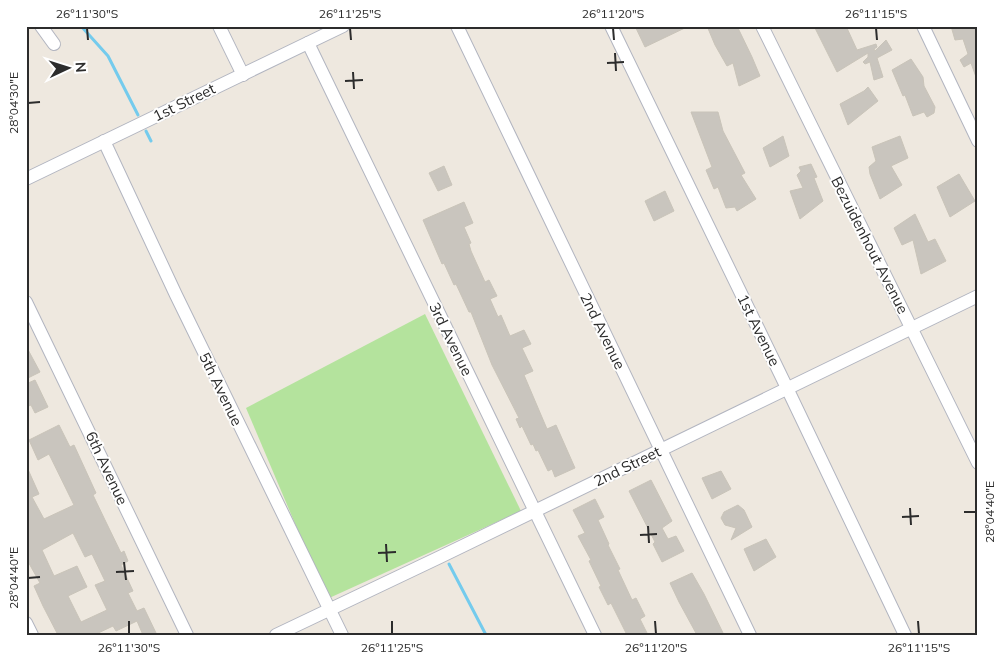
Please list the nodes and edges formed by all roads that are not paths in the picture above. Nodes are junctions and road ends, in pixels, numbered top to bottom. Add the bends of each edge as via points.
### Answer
1 (41, 26) edge
2 (220, 26) edge
3 (343, 26) edge
4 (456, 26) edge
5 (610, 26) edge
6 (762, 26) edge
7 (923, 26) edge
8 (308, 43) junction
9 (54, 44) dead end
10 (243, 75) junction
11 (104, 141) junction
12 (978, 141) edge
13 (26, 179) edge
14 (978, 296) edge
15 (26, 302) edge
16 (912, 328) junction
17 (787, 388) junction
18 (660, 450) junction
19 (978, 463) edge
20 (535, 511) junction
21 (330, 610) junction
22 (26, 623) edge
23 (32, 635) edge
24 (187, 635) edge
25 (276, 635) edge
26 (342, 635) edge
27 (595, 635) edge
28 (750, 635) edge
29 (905, 635) edge

1 - 9 street
2 - 10 street
3 - 8 street, 1st Street
4 - 18 street, 2nd Avenue
5 - 17 street, 1st Avenue
6 - 16 street, Bezuidenhout Avenue
7 - 12 street
8 - 10 street, 1st Street
8 - 20 street, 3rd Avenue
10 - 11 street, 1st Street
11 - 13 street, 1st Street
11 - 21 street, 5th Avenue
14 - 16 street, 2nd Street
15 - 24 street, 6th Avenue
16 - 17 street, 2nd Street
16 - 19 street, Bezuidenhout Avenue
17 - 18 street, 2nd Street
17 - 29 street, 1st Avenue
18 - 20 street, 2nd Street
18 - 28 street, 2nd Avenue
20 - 21 street, 2nd Street
20 - 27 street, 3rd Avenue
21 - 25 street, 2nd Street
21 - 26 street, 5th Avenue
22 - 23 street

